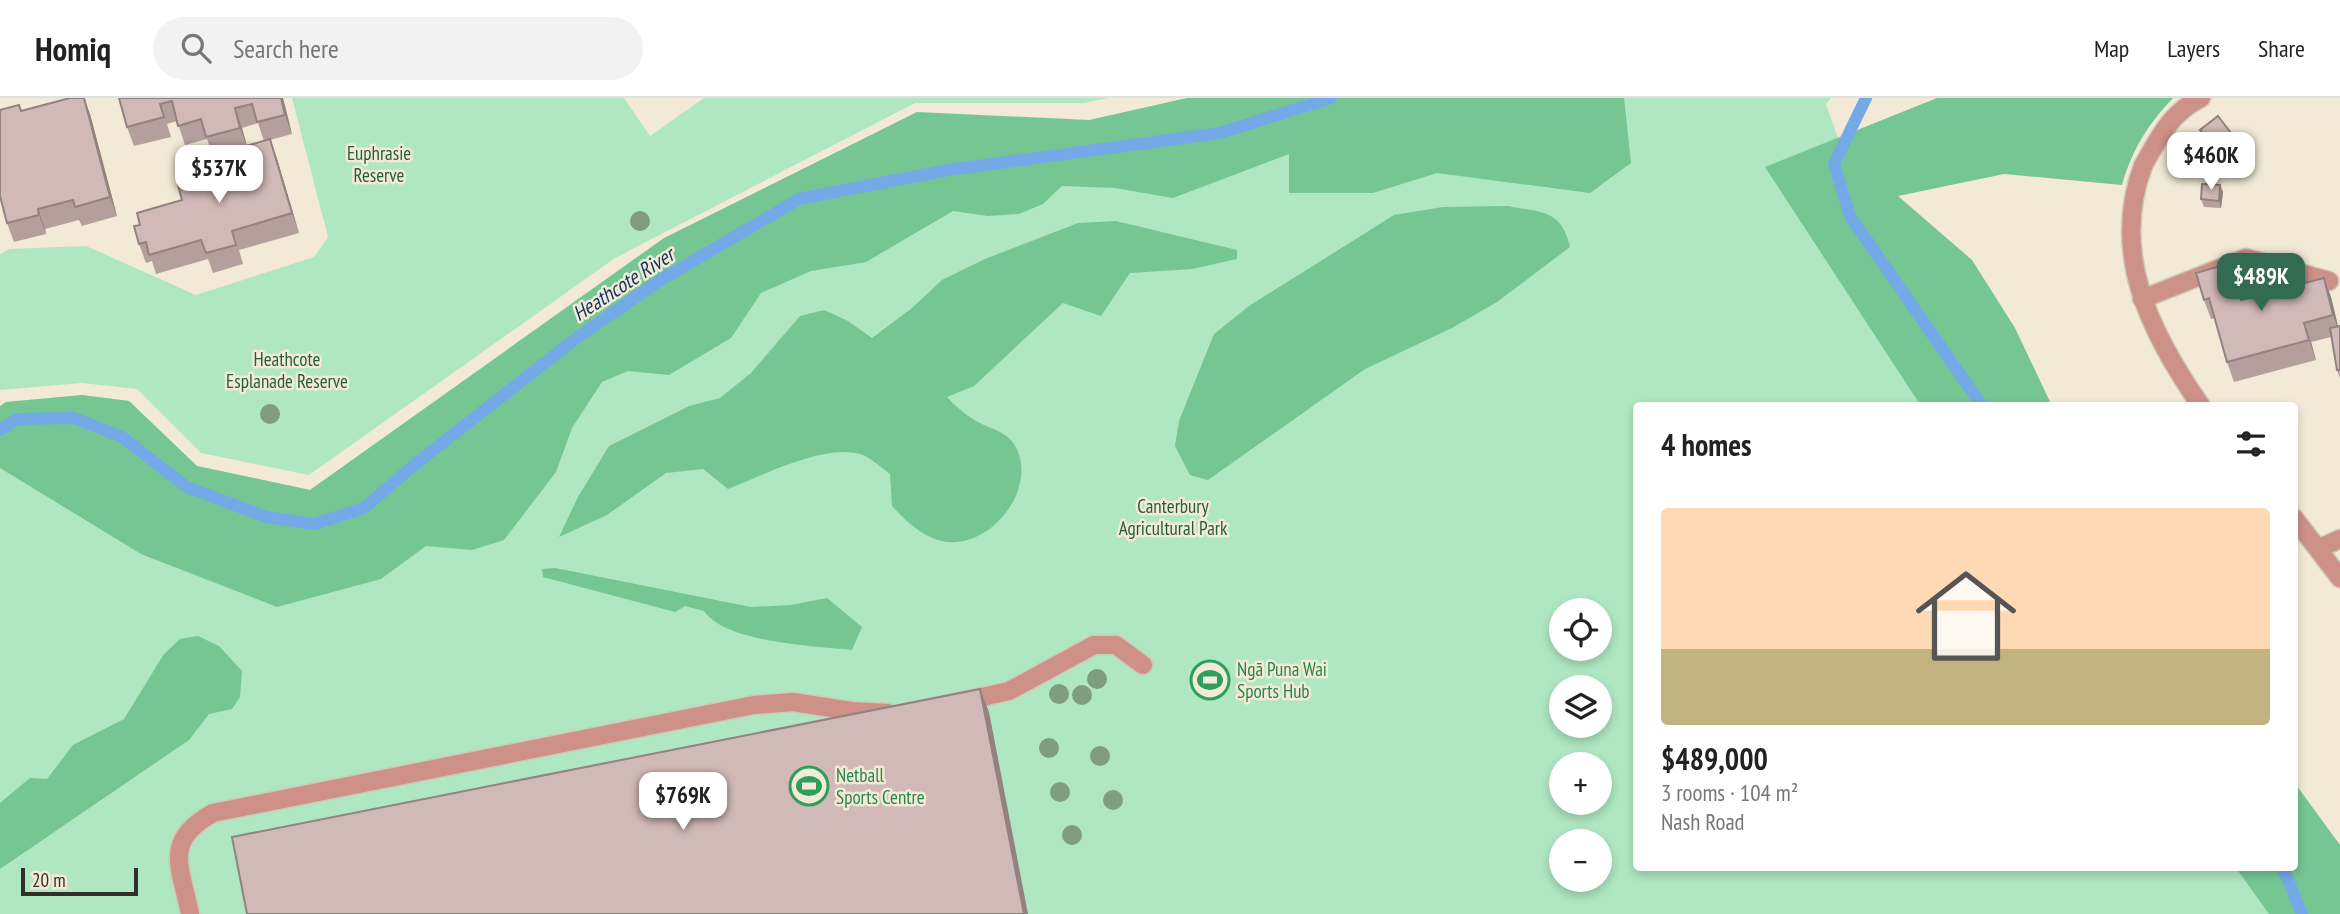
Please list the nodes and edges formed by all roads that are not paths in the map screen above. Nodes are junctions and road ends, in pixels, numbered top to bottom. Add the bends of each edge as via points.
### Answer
1 (2201, 98) edge
2 (2329, 281) dead end
3 (2142, 299) junction
4 (2199, 402) edge
5 (2298, 523) edge
6 (2340, 539) edge
7 (2319, 548) junction
8 (2340, 578) edge
9 (1143, 665) dead end
10 (938, 706) edge
11 (913, 710) edge
12 (190, 914) edge

1 - 3 street via 2165,126 2136,187 2130,235
2 - 3 street via 2246,258
3 - 4 street via 2162,343
5 - 7 street
6 - 7 street
7 - 8 street
9 - 10 street via 1116,646 1094,646 1009,691
11 - 12 street via 850,711 793,702 754,705 224,810 196,822 183,834 178,854

